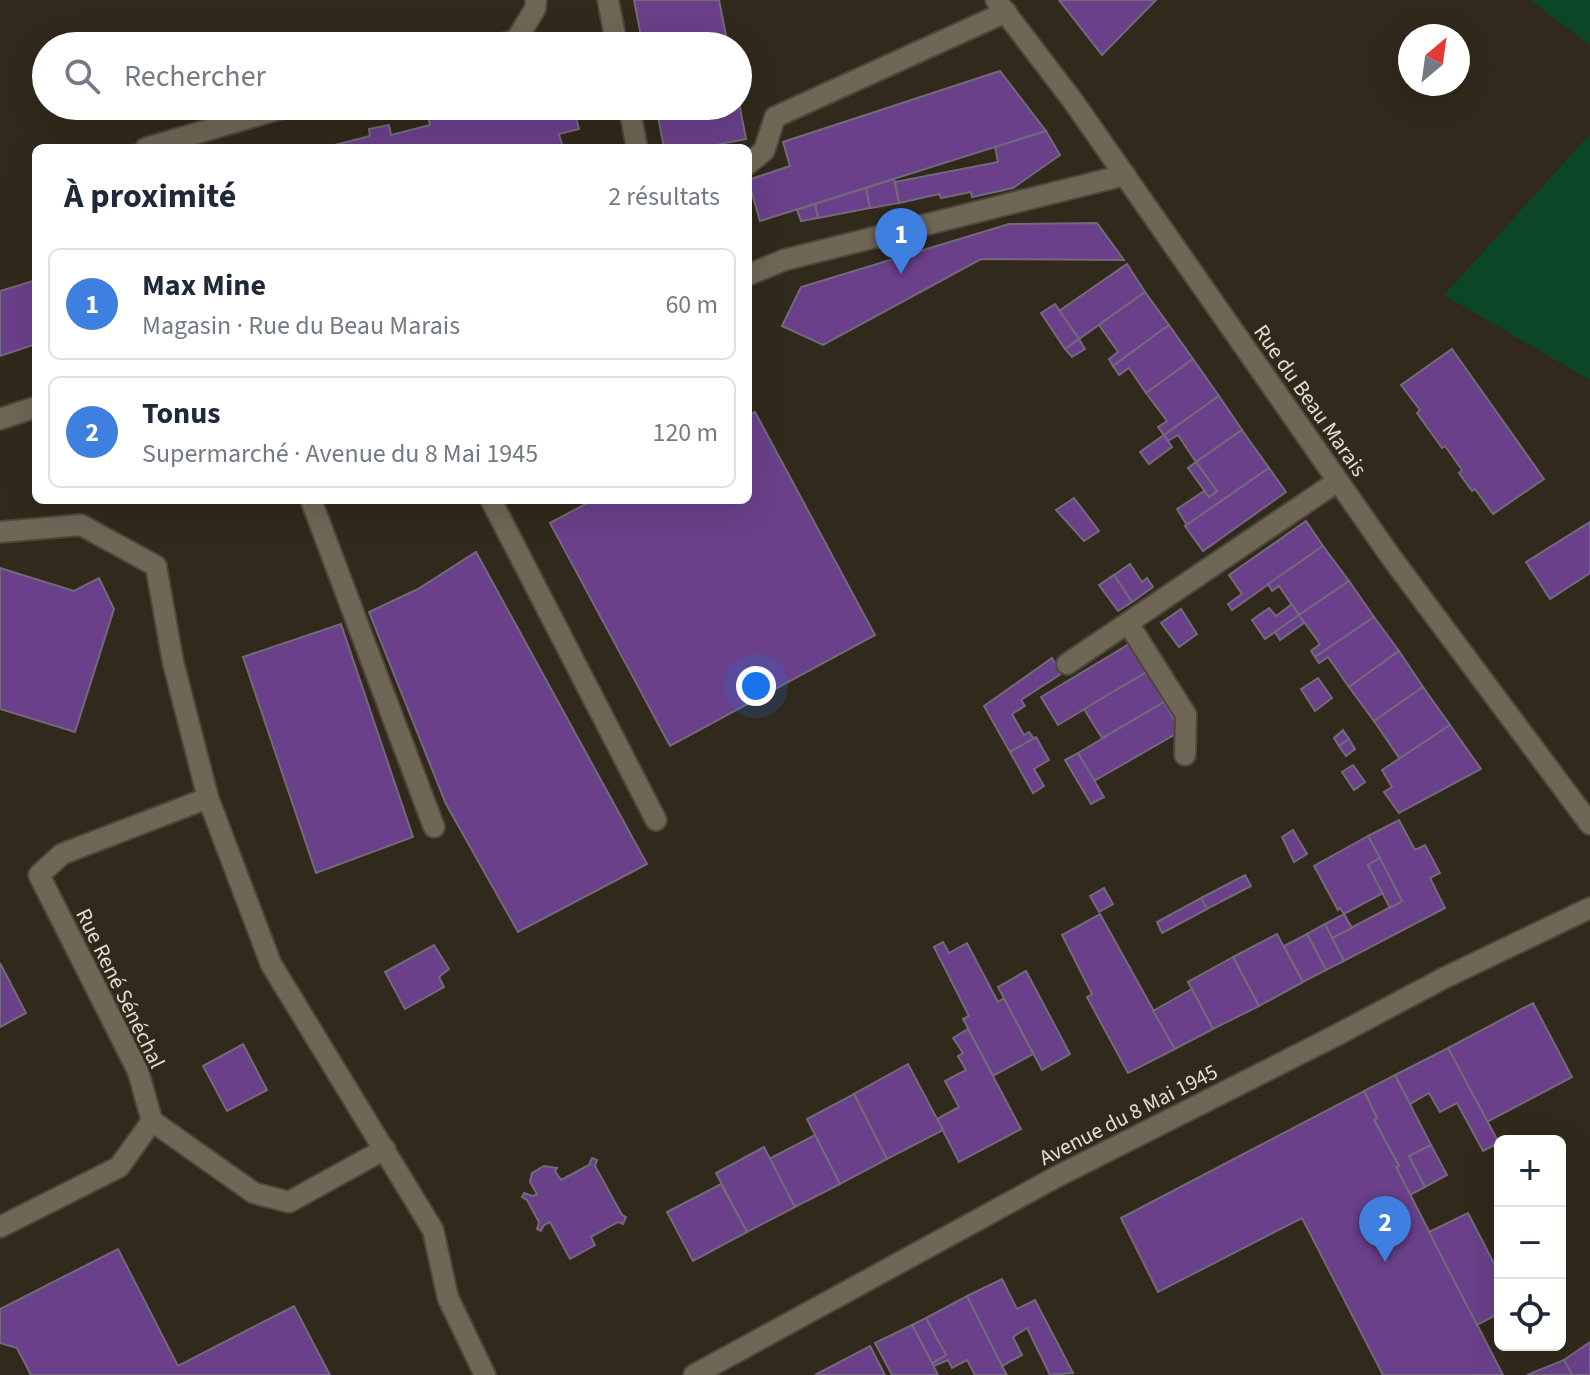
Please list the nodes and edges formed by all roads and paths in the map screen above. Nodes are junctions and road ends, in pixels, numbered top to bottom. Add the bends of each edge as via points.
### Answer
1 (536, 0) edge
2 (608, 0) edge
3 (1001, 6) edge
4 (521, 32) edge
5 (614, 32) edge
6 (242, 120) edge
7 (632, 120) edge
8 (160, 144) edge
9 (636, 144) edge
10 (752, 161) edge
11 (1125, 175) junction
12 (752, 273) edge
13 (32, 408) edge
14 (0, 419) edge
15 (1338, 481) junction
16 (313, 504) edge
17 (493, 504) edge
18 (0, 532) edge
19 (1128, 623) junction
20 (1067, 664) dead end
21 (1185, 755) dead end
22 (208, 798) junction
23 (656, 820) dead end
24 (1590, 824) edge
25 (434, 827) dead end
26 (1590, 908) edge
27 (152, 1121) junction
28 (385, 1149) junction
29 (0, 1227) edge
30 (485, 1375) edge
31 (694, 1375) edge

1 - 4 street
2 - 5 street
3 - 10 street via 775,117 764,151
3 - 11 street, Rue du Beau Marais
6 - 8 street
7 - 9 street
11 - 12 street via 784,260
11 - 15 street, Rue du Beau Marais
13 - 14 street
15 - 19 street
15 - 24 street, Rue du Beau Marais
16 - 25 street
17 - 23 street
18 - 22 street via 81,525 156,566 173,662
19 - 20 street
19 - 21 street via 1186,715
22 - 27 street, Rue René Sénéchal via 62,854 39,875 138,1071
22 - 28 street via 271,964
26 - 31 street, Avenue du 8 Mai 1945 via 1058,1176
27 - 28 street via 254,1193 289,1202
27 - 29 street via 119,1167
28 - 30 street via 433,1230 448,1298

